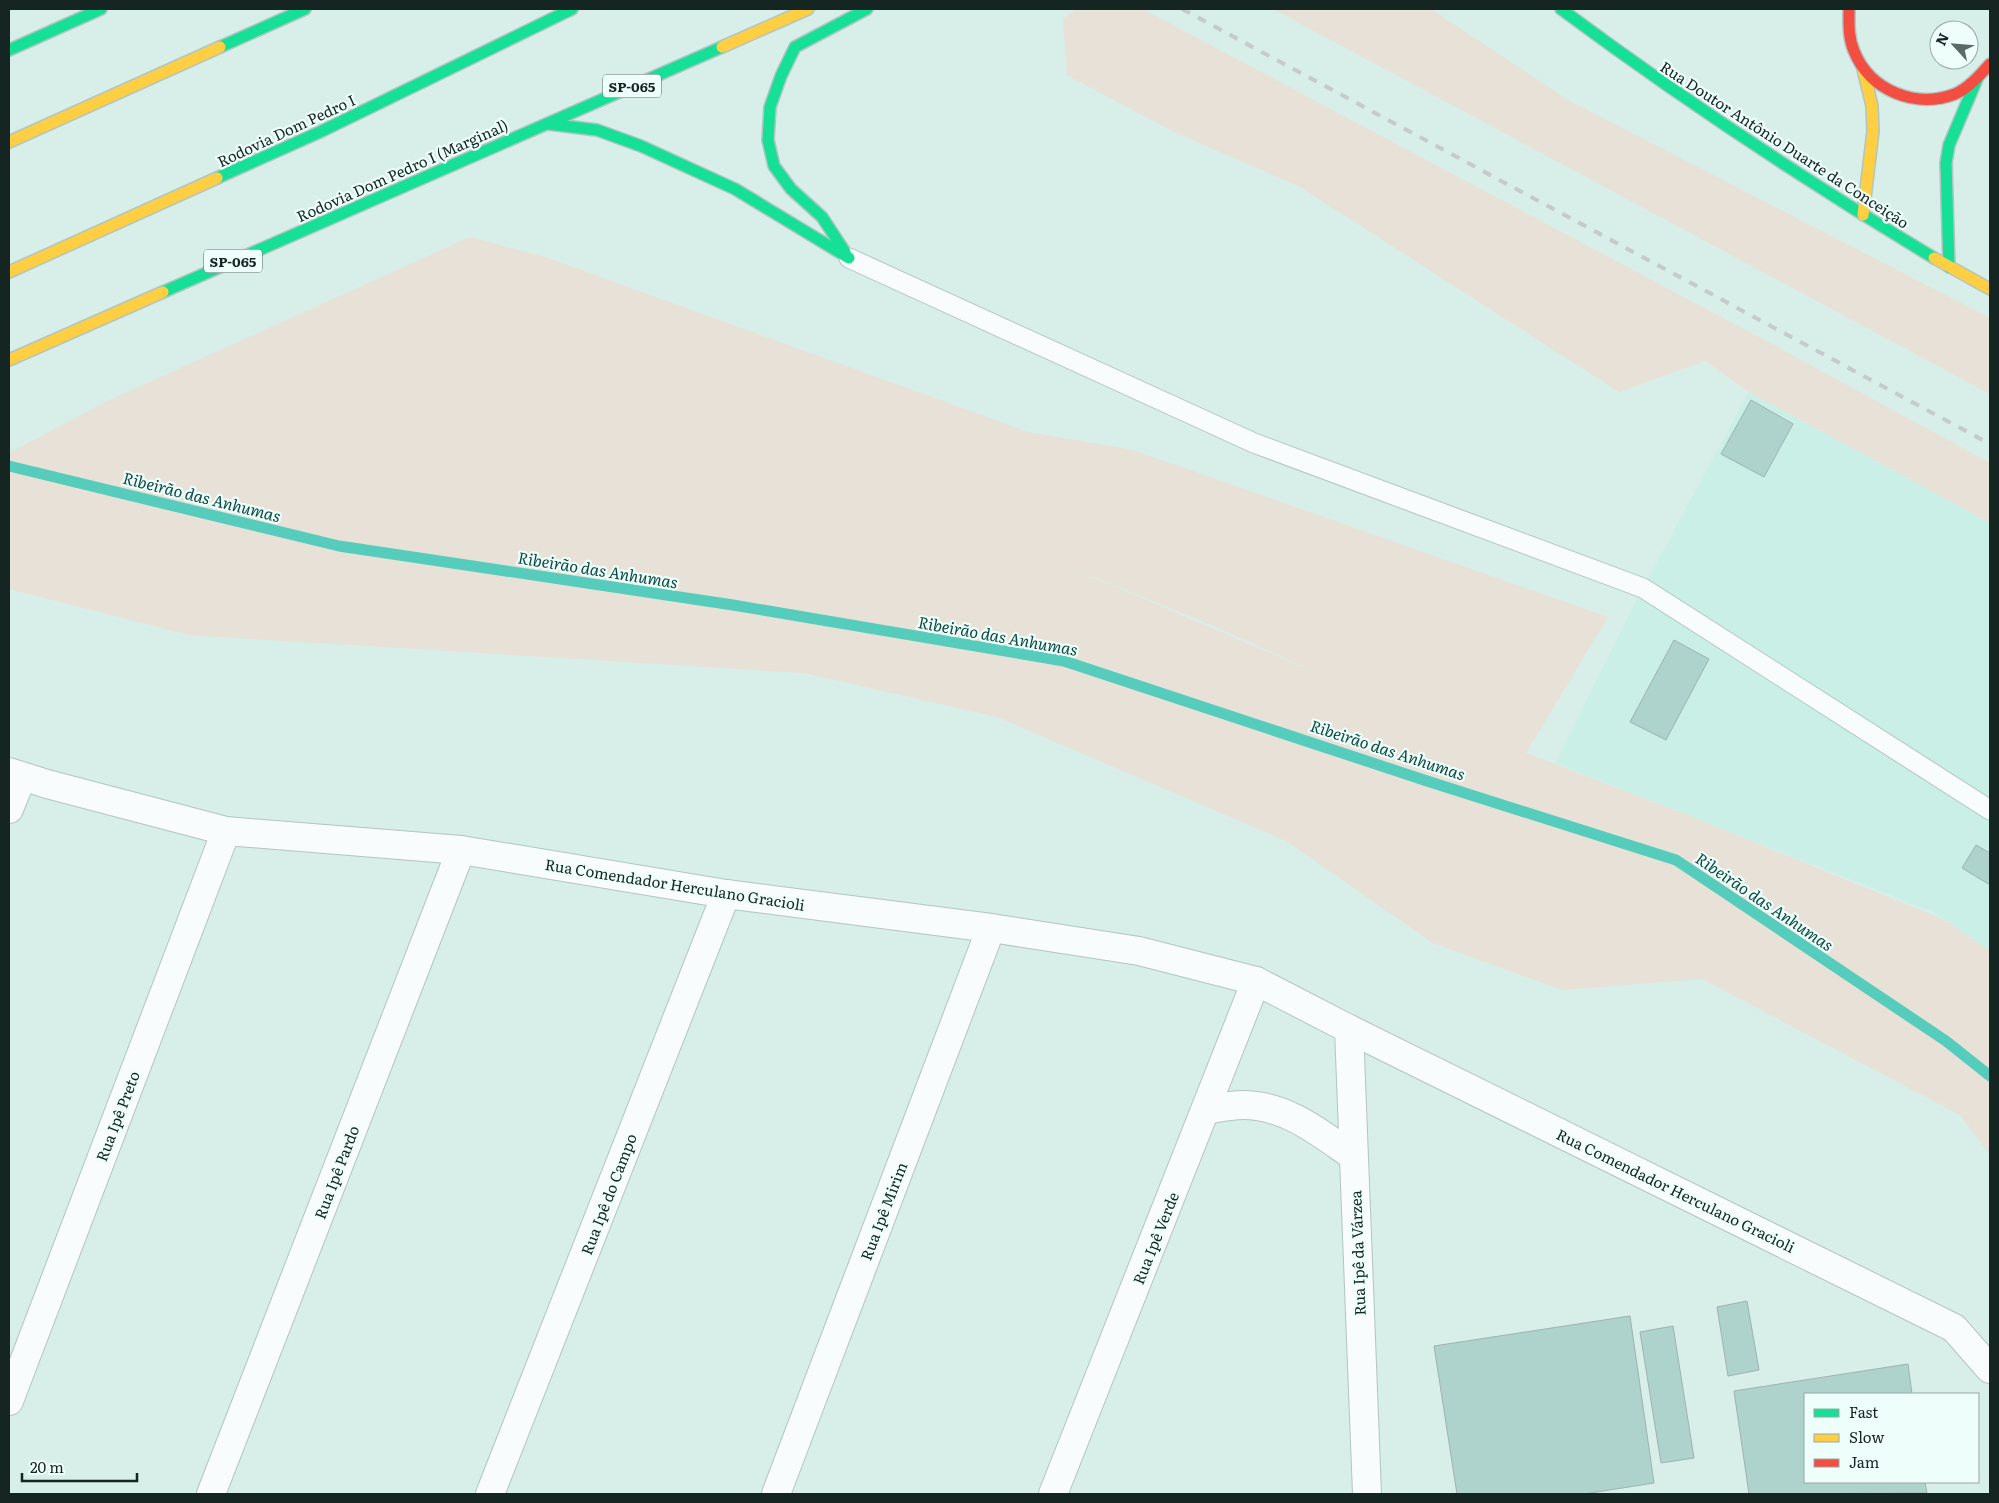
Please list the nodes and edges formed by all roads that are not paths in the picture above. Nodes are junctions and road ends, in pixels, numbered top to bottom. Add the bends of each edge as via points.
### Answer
1 (101, 9) edge
2 (305, 9) edge
3 (572, 9) edge
4 (808, 9) edge
5 (867, 9) edge
6 (1556, 9) edge
7 (1849, 9) edge
8 (91, 12) edge
9 (1565, 12) edge
10 (9, 50) edge
11 (1990, 64) edge
12 (1863, 69) junction
13 (1977, 79) junction
14 (547, 123) junction
15 (9, 142) edge
16 (1863, 215) junction
17 (849, 258) junction
18 (1949, 267) junction
19 (9, 272) edge
20 (1990, 289) edge
21 (9, 360) edge
22 (15, 774) edge
23 (9, 809) edge
24 (1990, 810) edge
25 (226, 831) junction
26 (461, 850) junction
27 (726, 894) junction
28 (991, 928) junction
29 (1256, 981) junction
30 (1341, 1025) junction
31 (1205, 1110) junction
32 (1353, 1156) junction
33 (1990, 1369) edge
34 (9, 1401) edge
35 (211, 1494) edge
36 (490, 1494) edge
37 (776, 1494) edge
38 (1053, 1494) edge
39 (1367, 1494) edge

1 - 8 main road
2 - 15 main road
3 - 19 main road, Rodovia Dom Pedro I via 322,130
4 - 14 main road, Rodovia Dom Pedro I (Marginal) / SP-065
5 - 17 main road via 795,47 770,107 768,140 774,166 791,189 822,217
6 - 9 main road, Rua Doutor Antônio Duarte da Conceição
7 - 12 main road via 1847,21 1851,46
8 - 10 main road
9 - 16 main road, Rua Doutor Antônio Duarte da Conceição via 1648,73
11 - 13 main road
12 - 13 main road via 1881,86 1905,98 1930,99 1955,94
12 - 16 main road via 1872,106 1873,132
13 - 18 main road via 1949,144 1946,163
14 - 17 main road via 597,130 641,146 735,189
14 - 21 main road, Rodovia Dom Pedro I (Marginal) / SP-065
16 - 18 main road, Rua Doutor Antônio Duarte da Conceição
17 - 24 lane via 1254,443 1643,588
18 - 20 main road, Rua Doutor Antônio Duarte da Conceição
22 - 23 street
22 - 25 street, Rua Comendador Herculano Gracioli
25 - 26 street, Rua Comendador Herculano Gracioli
25 - 34 street, Rua Ipê Preto
26 - 27 street, Rua Comendador Herculano Gracioli
26 - 35 street, Rua Ipê Pardo
27 - 28 street, Rua Comendador Herculano Gracioli
27 - 36 street, Rua Ipê do Campo
28 - 29 street, Rua Comendador Herculano Gracioli via 1139,950
28 - 37 street, Rua Ipê Mirim
29 - 30 street, Rua Comendador Herculano Gracioli
29 - 31 street, Rua Ipê Verde
30 - 32 street, Rua Ipê da Várzea
30 - 33 street, Rua Comendador Herculano Gracioli via 1954,1328
31 - 32 street via 1243,1105 1275,1110 1305,1123
31 - 38 street, Rua Ipê Verde
32 - 39 street, Rua Ipê da Várzea

